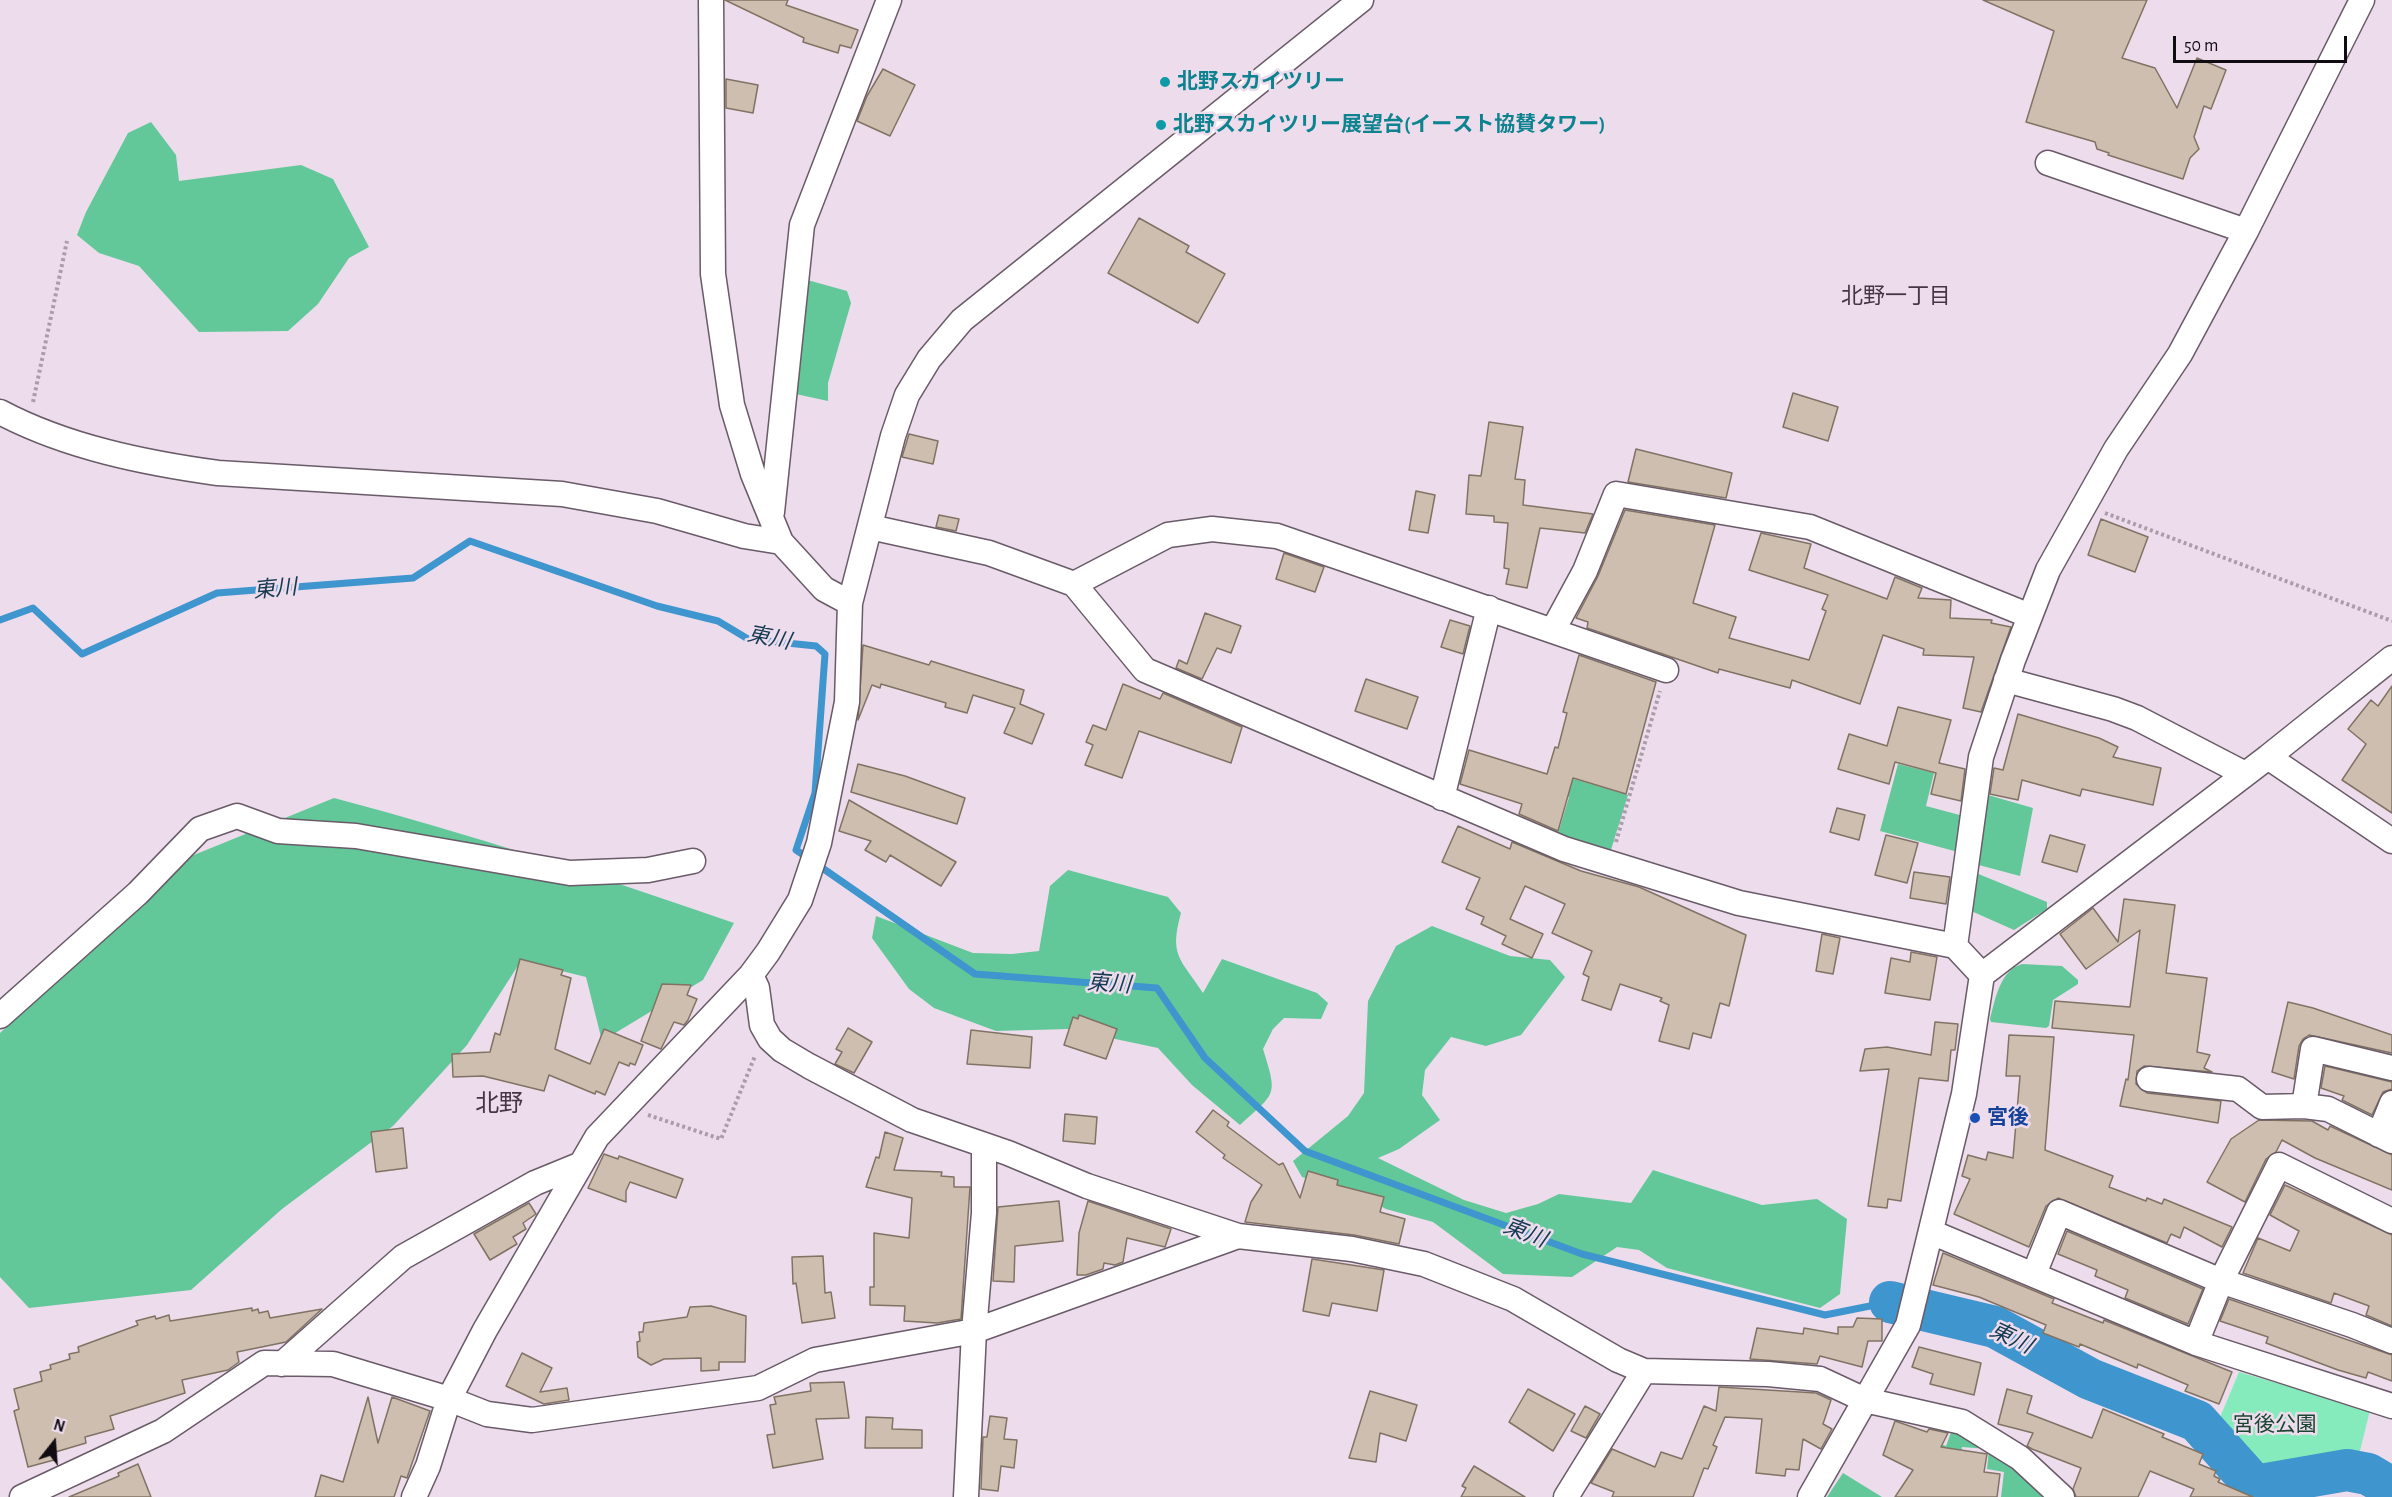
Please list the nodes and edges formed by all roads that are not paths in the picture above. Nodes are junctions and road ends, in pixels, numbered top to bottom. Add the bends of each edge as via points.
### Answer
1 (711, 0) edge
2 (889, 0) edge
3 (1361, 0) edge
4 (2362, 0) edge
5 (2048, 163) dead end
6 (2246, 231) junction
7 (0, 412) edge
8 (771, 515) junction
9 (870, 527) junction
10 (781, 542) junction
11 (1074, 584) junction
12 (850, 603) junction
13 (1489, 608) junction
14 (2030, 616) junction
15 (1553, 630) junction
16 (2392, 658) edge
17 (1666, 670) road end
18 (2006, 680) junction
19 (2268, 757) junction
20 (2245, 774) junction
21 (1442, 798) junction
22 (2392, 841) edge
23 (693, 861) dead end
24 (1955, 946) junction
25 (751, 975) junction
26 (1982, 975) junction
27 (0, 1016) edge
28 (2392, 1068) edge
29 (2148, 1079) dead end
30 (2392, 1103) edge
31 (2304, 1106) junction
32 (2386, 1138) edge
33 (984, 1145) junction
34 (579, 1165) junction
35 (2392, 1221) edge
36 (1931, 1232) junction
37 (1238, 1236) junction
38 (2034, 1274) junction
39 (2221, 1281) junction
40 (974, 1330) junction
41 (2392, 1341) edge
42 (2196, 1343) junction
43 (282, 1364) junction
44 (1644, 1371) junction
45 (449, 1399) junction
46 (1865, 1400) junction
47 (2392, 1406) edge
48 (22, 1497) edge
49 (414, 1497) edge
50 (966, 1497) edge
51 (1566, 1497) edge
52 (1810, 1497) edge
53 (2061, 1497) edge

1 - 8 street via 713,274 732,405 753,474
2 - 8 street via 802,225
3 - 9 street via 962,320 929,359 907,395
4 - 6 street
5 - 6 street
6 - 14 street via 2180,354 2116,449 2084,505 2048,570
7 - 10 street via 28,426 165,466 218,473 562,494 657,511 744,536
8 - 10 street
9 - 11 street via 989,553
9 - 12 street
10 - 12 street via 824,589
11 - 13 street via 1168,535 1212,529 1277,536
11 - 21 street via 1145,670
12 - 25 street via 847,702 816,856 800,900
13 - 15 street
13 - 21 street
14 - 15 street via 1810,527 1616,494 1585,571
14 - 18 street
15 - 17 street
16 - 19 street
18 - 20 street via 2130,715
18 - 24 street via 1981,758
19 - 20 street
19 - 22 street
20 - 26 street
21 - 24 street via 1564,849 1739,903
23 - 27 street via 648,870 570,873 367,838 278,831 237,816 200,830 138,893
24 - 26 street
25 - 33 street via 765,1030 782,1050 912,1119
25 - 34 street via 597,1137
26 - 36 street via 1964,1094
28 - 31 street via 2313,1049
29 - 31 street via 2238,1089 2262,1107
30 - 32 street
31 - 32 street via 2328,1109
33 - 37 street via 1087,1186
33 - 40 street via 984,1213
34 - 43 street via 535,1183 403,1257
34 - 45 street
35 - 39 street via 2279,1165
36 - 38 street
36 - 46 street via 1908,1325
37 - 40 street
37 - 44 street via 1352,1249 1424,1264 1513,1299
38 - 39 street via 2059,1212
38 - 42 street
39 - 41 street
39 - 42 street
40 - 45 street via 815,1360 758,1388 532,1420 487,1414
40 - 50 street
42 - 47 street
43 - 45 street via 333,1364
43 - 48 street via 264,1363 163,1431
44 - 46 street via 1820,1379
44 - 51 street
45 - 49 street
46 - 52 street
46 - 53 street via 1962,1422 2020,1458

